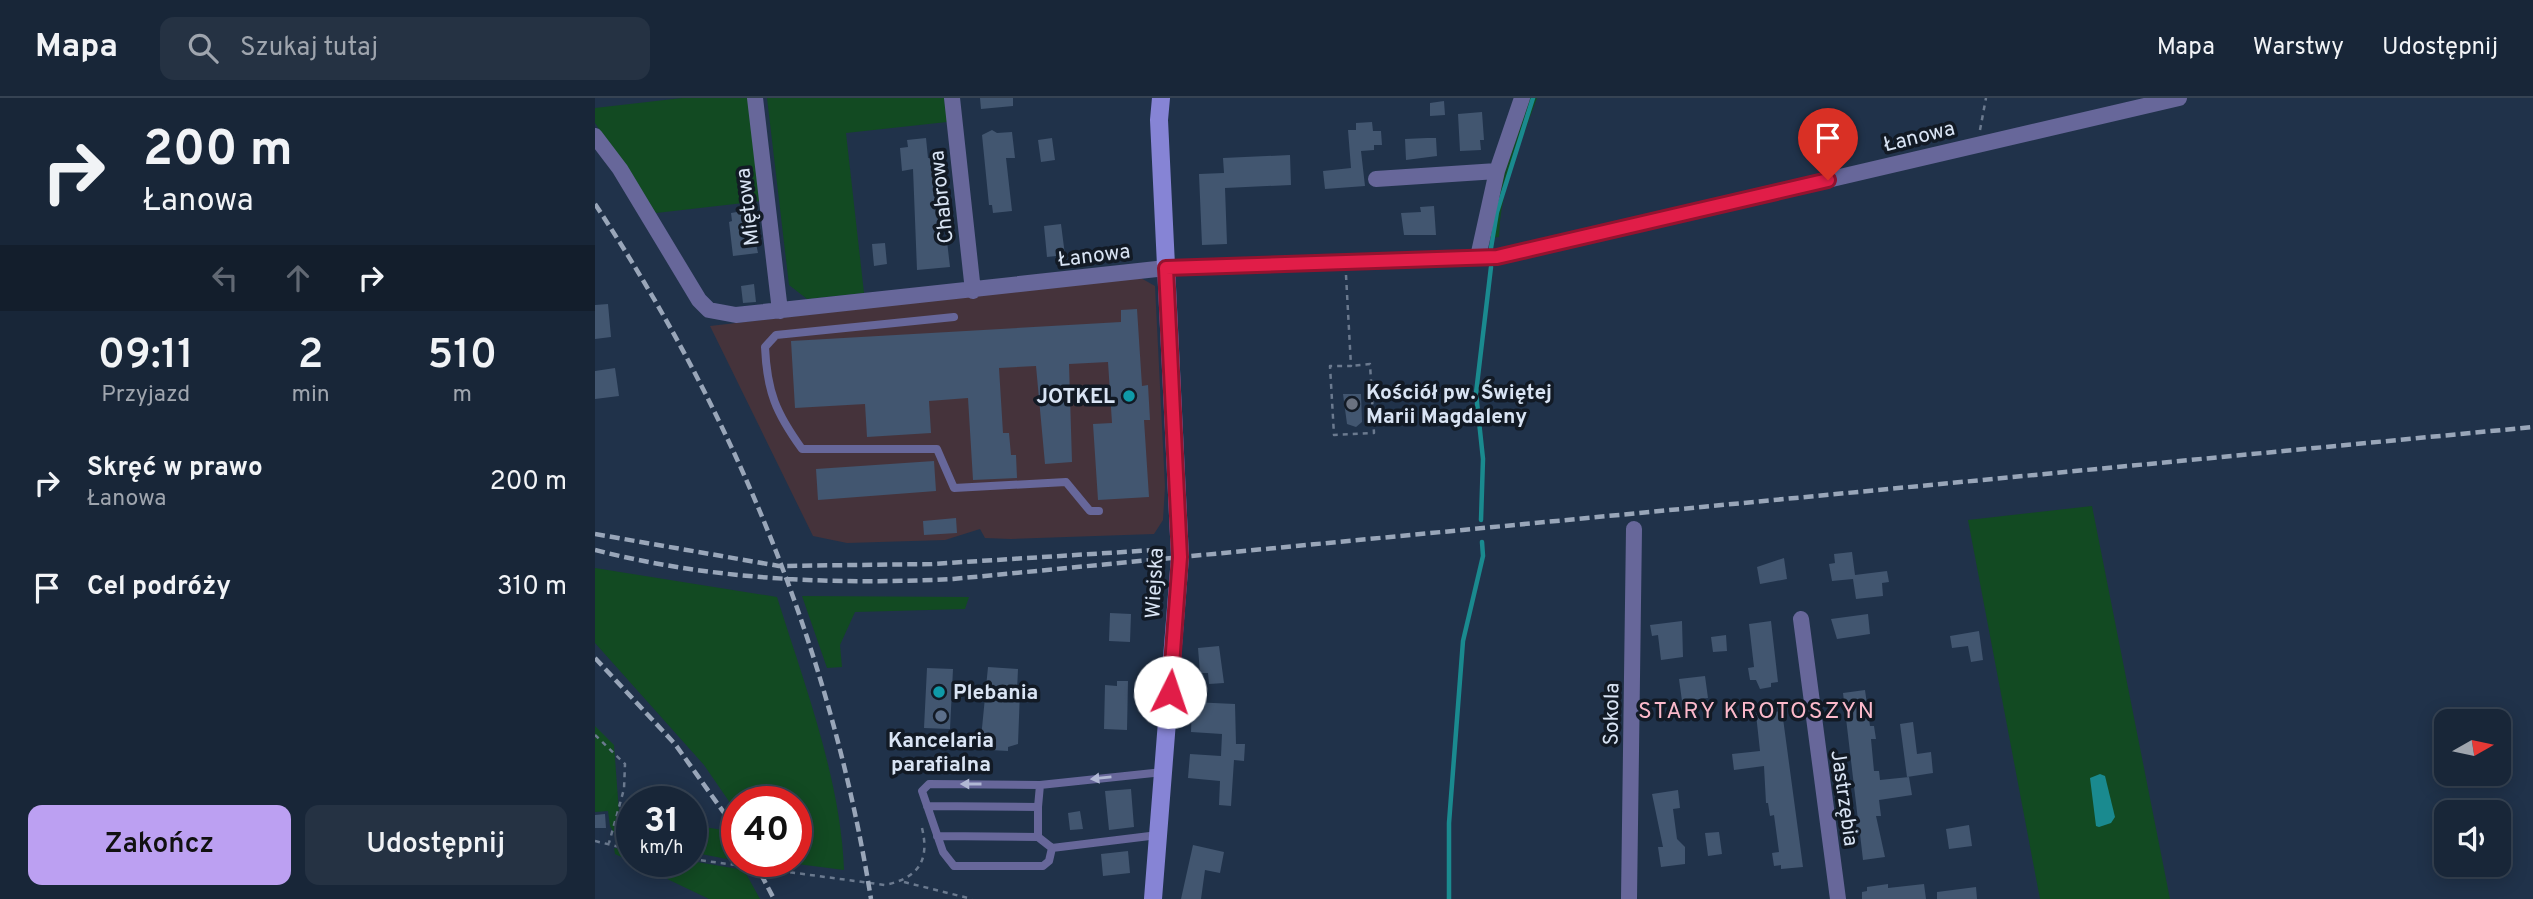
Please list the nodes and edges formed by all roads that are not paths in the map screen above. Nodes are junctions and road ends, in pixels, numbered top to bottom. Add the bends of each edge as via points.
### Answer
1 (755, 98) edge
2 (952, 98) edge
3 (1161, 98) edge
4 (1522, 98) edge
5 (2179, 98) edge
6 (595, 136) edge
7 (1497, 171) junction
8 (1375, 179) dead end
9 (1478, 257) junction
10 (1166, 268) junction
11 (973, 291) junction
12 (780, 311) junction
13 (954, 317) dead end
14 (1099, 511) dead end
15 (1634, 529) dead end
16 (1801, 619) dead end
17 (1163, 772) junction
18 (1039, 785) junction
19 (927, 806) junction
20 (1038, 807) junction
21 (1158, 835) junction
22 (937, 836) junction
23 (1038, 837) junction
24 (1052, 848) junction
25 (1153, 899) edge
26 (1629, 899) edge
27 (1838, 899) edge

1 - 12 street, Miętowa
2 - 11 street, Chabrowa
3 - 10 street, Wiejska
4 - 7 street
5 - 9 street, Łanowa via 1497,257
6 - 12 street, Łanowa via 709,310 722,315
7 - 8 street
7 - 9 street
9 - 10 street, Łanowa
10 - 11 street, Łanowa
10 - 17 street, Wiejska via 1180,557
11 - 12 street, Łanowa
13 - 14 lane via 776,335 765,347 767,378 778,416 802,449 937,449 954,488 1066,482 1090,511
15 - 26 street, Sokola
16 - 27 street, Jastrzębia
17 -> 18 lane
17 - 21 street, Wiejska
18 -> 19 lane via 929,784 922,791
18 - 20 lane
19 - 20 lane
19 - 22 lane
20 - 23 lane
21 - 24 lane
21 - 25 street, Wiejska
22 - 23 lane
22 - 24 lane via 954,866 1043,866
23 - 24 lane

